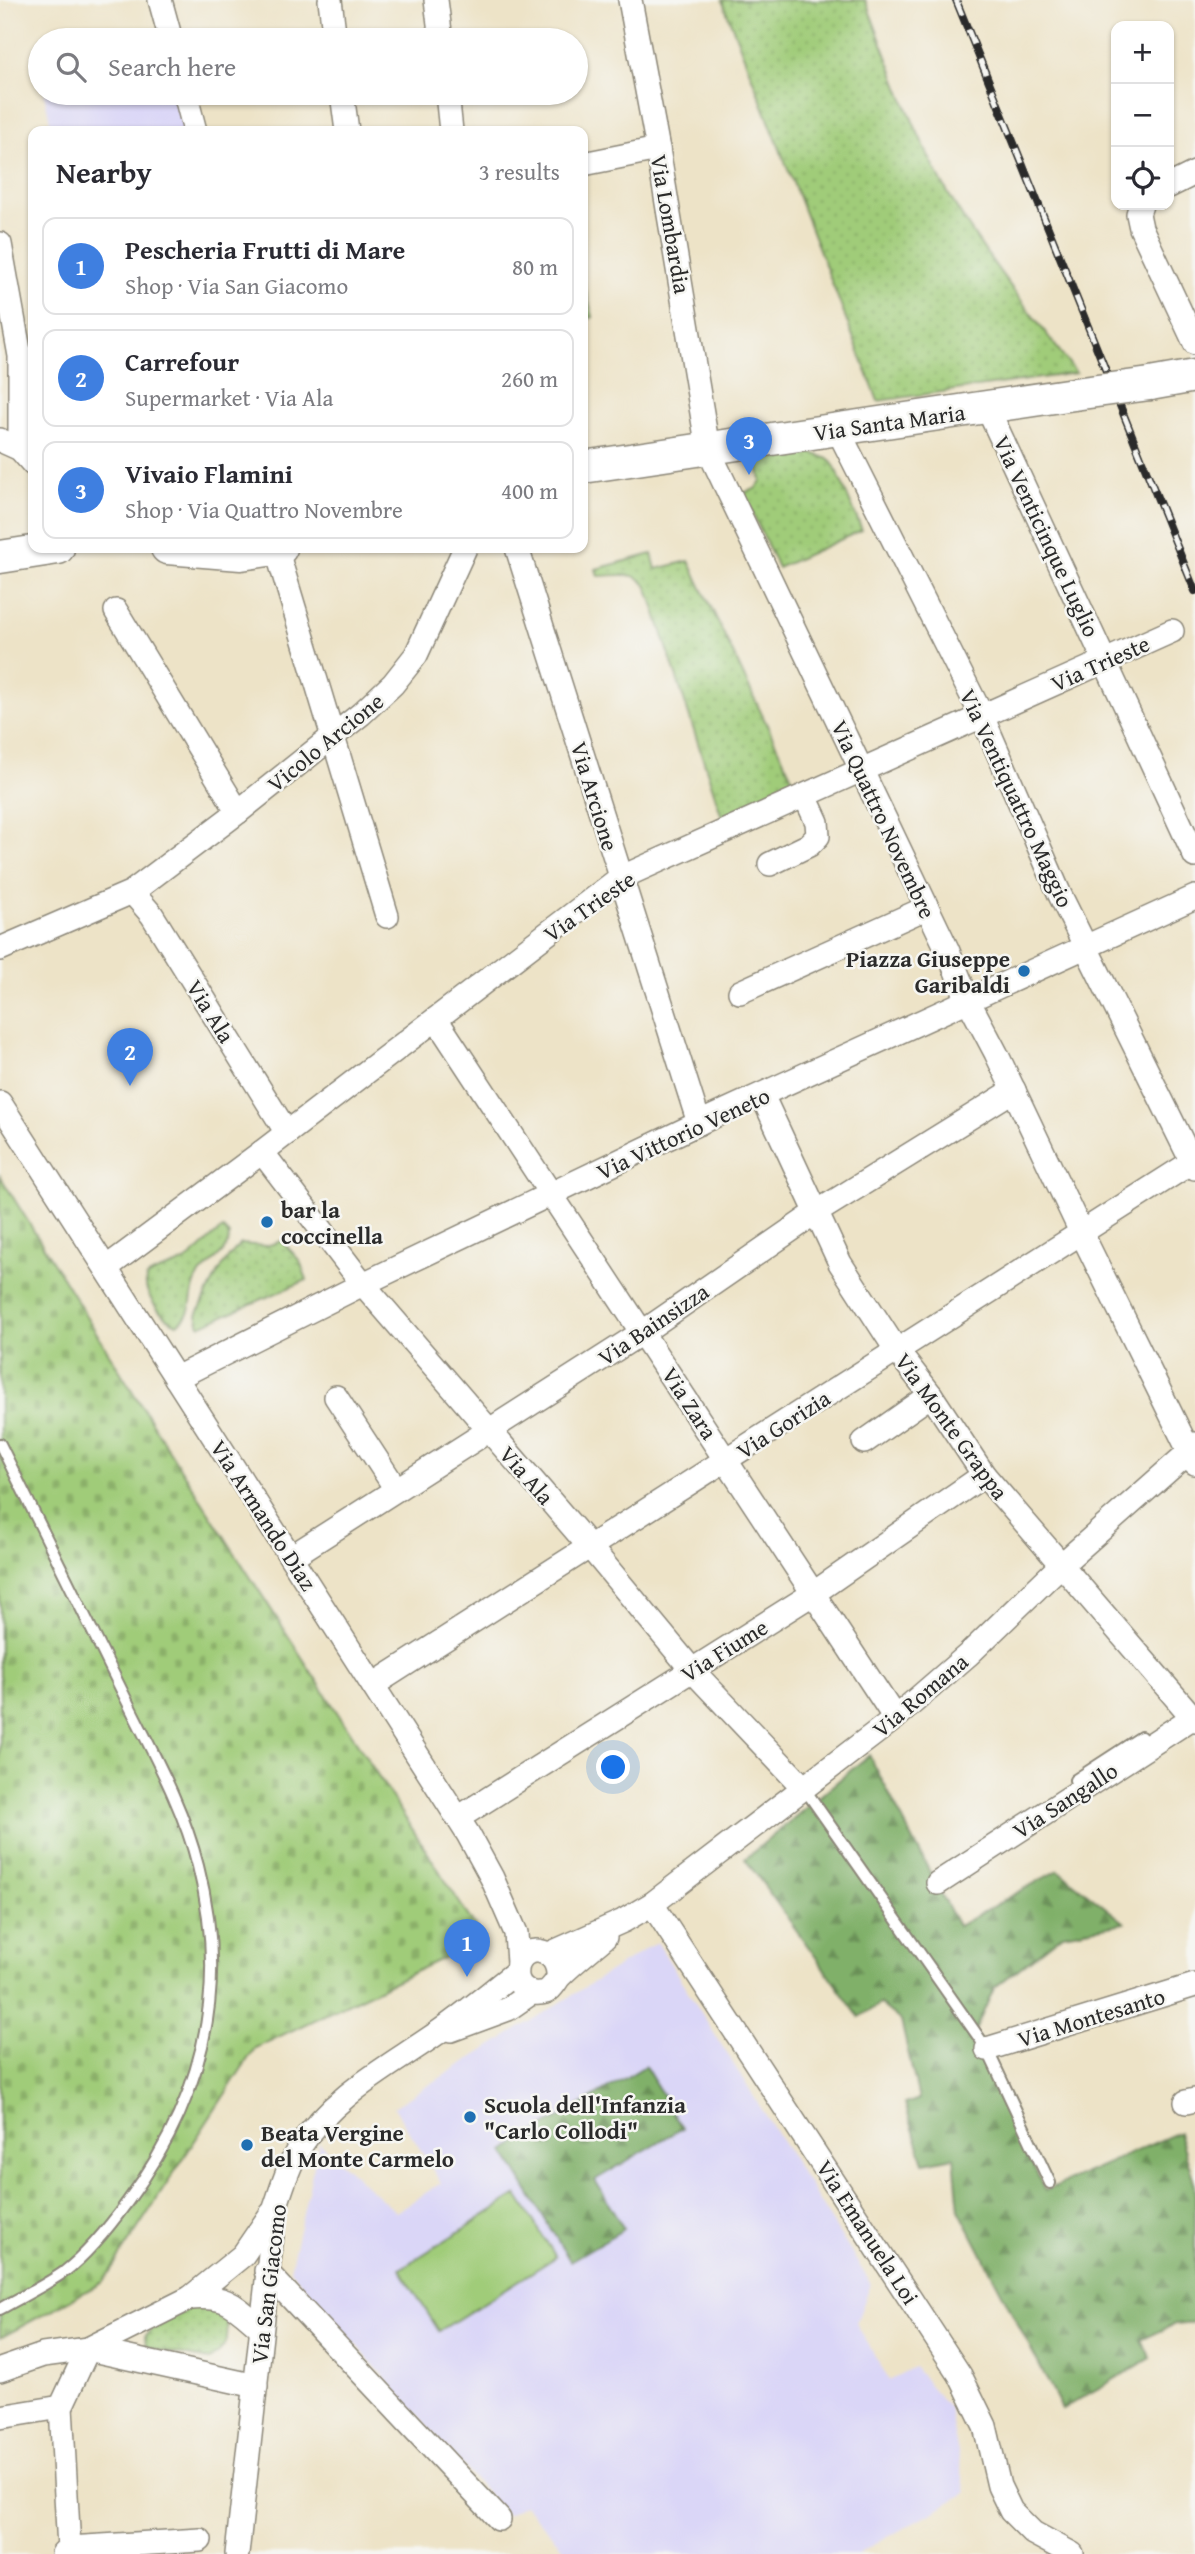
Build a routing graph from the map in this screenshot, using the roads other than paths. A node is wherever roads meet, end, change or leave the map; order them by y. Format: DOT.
graph roads {
  1 [pos="160,0"];
  2 [pos="330,0"];
  3 [pos="436,0"];
  4 [pos="630,0"];
  5 [pos="168,28"];
  6 [pos="334,28"];
  7 [pos="440,28"];
  8 [pos="188,105"];
  9 [pos="344,105"];
  10 [pos="448,105"];
  11 [pos="194,126"];
  12 [pos="346,126"];
  13 [pos="450,126"];
  14 [pos="658,149"];
  15 [pos="588,163"];
  16 [pos="1195,173"];
  17 [pos="1174,184"];
  18 [pos="1139,210"];
  19 [pos="0,244"];
  20 [pos="1195,343"];
  21 [pos="1195,376"];
  22 [pos="987,408"];
  23 [pos="837,428"];
  24 [pos="708,449"];
  25 [pos="18,451"];
  26 [pos="588,466"];
  27 [pos="28,553"];
  28 [pos="229,553"];
  29 [pos="247,553"];
  30 [pos="279,553"];
  31 [pos="463,553"];
  32 [pos="519,553"];
  33 [pos="0,557"];
  34 [pos="116,611"];
  35 [pos="1172,631"];
  36 [pos="1104,660"];
  37 [pos="982,716"];
  38 [pos="334,736"];
  39 [pos="862,772"];
  40 [pos="804,796"];
  41 [pos="238,812"];
  42 [pos="1195,856"];
  43 [pos="770,864"];
  44 [pos="620,878"];
  45 [pos="131,892"];
  46 [pos="1195,897"];
  47 [pos="926,908"];
  48 [pos="387,916"];
  49 [pos="1087,946"];
  50 [pos="0,949"];
  51 [pos="740,992"];
  52 [pos="968,1000"];
  53 [pos="436,1019"];
  54 [pos="1014,1090"];
  55 [pos="762,1096"];
  56 [pos="0,1103"];
  57 [pos="699,1123"];
  58 [pos="287,1133"];
  59 [pos="262,1152"];
  60 [pos="1194,1165"];
  61 [pos="552,1196"];
  62 [pos="817,1212"];
  63 [pos="1082,1234"];
  64 [pos="106,1268"];
  65 [pos="363,1284"];
  66 [pos="643,1332"];
  67 [pos="897,1351"];
  68 [pos="176,1378"];
  69 [pos="931,1395"];
  70 [pos="336,1397"];
  71 [pos="489,1432"];
  72 [pos="864,1442"];
  73 [pos="0,1444"];
  74 [pos="1193,1453"];
  75 [pos="728,1460"];
  76 [pos="984,1475"];
  77 [pos="396,1489"];
  78 [pos="590,1547"];
  79 [pos="290,1557"];
  80 [pos="1060,1566"];
  81 [pos="814,1593"];
  82 [pos="692,1670"];
  83 [pos="373,1685"];
  84 [pos="1192,1713"];
  85 [pos="895,1718"];
  86 [pos="1075,1780"];
  87 [pos="804,1788"];
  88 [pos="458,1818"];
  89 [pos="938,1883"];
  90 [pos="652,1904"];
  91 [pos="623,1921"];
  92 [pos="516,1933"];
  93 [pos="545,1953"];
  94 [pos="517,1968"];
  95 [pos="558,1978"];
  96 [pos="1195,1985"];
  97 [pos="531,1993"];
  98 [pos="431,2037"];
  99 [pos="987,2049"];
  100 [pos="1050,2183"];
  101 [pos="275,2208"];
  102 [pos="266,2271"];
  103 [pos="190,2298"];
  104 [pos="0,2309"];
  105 [pos="261,2329"];
  106 [pos="88,2349"];
  107 [pos="0,2370"];
  108 [pos="256,2386"];
  109 [pos="61,2407"];
  110 [pos="0,2417"];
  111 [pos="499,2519"];
  112 [pos="200,2540"];
  113 [pos="66,2551"];
  114 [pos="237,2554"];
  115 [pos="1072,2554"];
  1 -- 5 [label="street"];
  2 -- 6 [label="street"];
  3 -- 7 [label="street"];
  4 -- 14 [label="street, Via Lombardia"];
  8 -- 11 [label="street"];
  9 -- 12 [label="street"];
  10 -- 13 [label="street"];
  14 -- 15 [label="street"];
  14 -- 24 [label="street, Via Lombardia"];
  16 -- 17 [label="street"];
  18 -- 20 [label="street"];
  19 -- 25 [label="street"];
  21 -- 22 [label="main road, Via Santa Maria, bridge"];
  22 -- 23 [label="main road, Via Santa Maria"];
  22 -- 36 [label="street, Via Venticinque Luglio"];
  23 -- 24 [label="main road, Via Santa Maria"];
  23 -- 37 [label="street, Via Ventiquattro Maggio"];
  24 -- 26 [label="main road, Via Santa Maria"];
  24 -- 39 [label="street, Via Quattro Novembre"];
  27 -- 33 [label="main road"];
  28 -- 29 [label="main road"];
  30 -- 38 [label="street"];
  31 -- 38 [label="street, Vicolo Arcione"];
  32 -- 44 [label="street, Via Arcione"];
  34 -- 41 [label="street"];
  35 -- 36 [label="street, Via Trieste"];
  36 -- 37 [label="street, Via Trieste"];
  36 -- 42 [label="street, Via Venticinque Luglio"];
  37 -- 39 [label="street, Via Trieste"];
  37 -- 49 [label="street, Via Ventiquattro Maggio"];
  38 -- 41 [label="street, Vicolo Arcione"];
  38 -- 48 [label="street"];
  39 -- 40 [label="street, Via Trieste"];
  39 -- 47 [label="street, Via Quattro Novembre"];
  40 -- 43 [label="street"];
  40 -- 44 [label="street, Via Trieste"];
  41 -- 45 [label="street, Vicolo Arcione"];
  44 -- 53 [label="street, Via Trieste"];
  44 -- 57 [label="street, Via Arcione"];
  45 -- 50 [label="street, Vicolo Arcione"];
  45 -- 58 [label="street, Via Ala"];
  46 -- 49 [label="street, Via Vittorio Veneto"];
  47 -- 51 [label="street"];
  47 -- 52 [label="street, Via Quattro Novembre"];
  49 -- 52 [label="street, Via Vittorio Veneto"];
  49 -- 60 [label="street, Via Ventiquattro Maggio"];
  52 -- 54 [label="street, Via Quattro Novembre"];
  52 -- 55 [label="street, Via Vittorio Veneto"];
  53 -- 58 [label="street, Via Trieste"];
  53 -- 61 [label="street, Via Zara"];
  54 -- 62 [label="street, Via Bainsizza"];
  54 -- 63 [label="street, Via Quattro Novembre"];
  55 -- 57 [label="street, Via Vittorio Veneto"];
  55 -- 62 [label="street, Via Monte Grappa"];
  56 -- 64 [label="street, Via Armando Diaz"];
  57 -- 61 [label="street, Via Vittorio Veneto"];
  58 -- 59 [label="street, Via Trieste"];
  59 -- 64 [label="street, Via Trieste"];
  59 -- 65 [label="street, Via Ala"];
  60 -- 63 [label="street, Via Gorizia"];
  61 -- 65 [label="street, Via Vittorio Veneto"];
  61 -- 66 [label="street, Via Zara"];
  62 -- 66 [label="street, Via Bainsizza"];
  62 -- 67 [label="street, Via Monte Grappa"];
  63 -- 67 [label="street, Via Gorizia"];
  63 -- 74 [label="street, Via Quattro Novembre"];
  64 -- 68 [label="street, Via Armando Diaz"];
  65 -- 68 [label="street, Via Vittorio Veneto"];
  65 -- 71 [label="street, Via Ala"];
  66 -- 71 [label="street, Via Bainsizza"];
  66 -- 75 [label="street, Via Zara"];
  67 -- 69 [label="street, Via Monte Grappa"];
  67 -- 75 [label="street, Via Gorizia"];
  68 -- 79 [label="street, Via Armando Diaz"];
  69 -- 72 [label="street, Via Monte Grappa"];
  69 -- 76 [label="street, Via Monte Grappa"];
  70 -- 77 [label="street"];
  71 -- 77 [label="street, Via Bainsizza"];
  71 -- 78 [label="street, Via Ala"];
  73 -- 104 [label="lane"];
  74 -- 80 [label="street, Via Romana"];
  75 -- 78 [label="street, Via Gorizia"];
  75 -- 81 [label="street, Via Zara"];
  76 -- 80 [label="street, Via Monte Grappa"];
  76 -- 81 [label="street, Via Fiume"];
  77 -- 79 [label="street, Via Bainsizza"];
  78 -- 82 [label="street, Via Ala"];
  78 -- 83 [label="street, Via Gorizia"];
  79 -- 83 [label="street, Via Armando Diaz"];
  80 -- 84 [label="street, Via Monte Grappa"];
  80 -- 85 [label="street, Via Romana"];
  81 -- 82 [label="street, Via Fiume"];
  81 -- 85 [label="street, Via Zara"];
  82 -- 87 [label="street, Via Ala"];
  82 -- 88 [label="street, Via Fiume"];
  83 -- 88 [label="street, Via Armando Diaz"];
  84 -- 86 [label="lane, Via Sangallo"];
  84 -- 89 [label="street, Via Sangallo"];
  85 -- 87 [label="street, Via Romana"];
  87 -- 90 [label="street, Via Romana"];
  87 -- 99 [label="lane"];
  88 -- 92 [label="street, Via Armando Diaz"];
  90 -- 91 [label="street, Via Romana"];
  90 -- 115 [label="street, Via Emanuela Loi"];
  91 -- 93 [label="street, Via Romana"];
  91 -- 95 [label="street, Via Romana"];
  92 -- 93 [label="street"];
  92 -- 94 [label="street, Via Armando Diaz"];
  93 -- 94 [label="street"];
  93 -- 95 [label="street"];
  94 -- 97 [label="street"];
  94 -- 98 [label="street, Via San Giacomo"];
  95 -- 97 [label="street"];
  96 -- 99 [label="street, Via Montesanto"];
  97 -- 98 [label="street, Via San Giacomo"];
  98 -- 101 [label="street, Via San Giacomo"];
  99 -- 100 [label="lane"];
  101 -- 102 [label="street, Via San Giacomo"];
  101 -- 103 [label="street"];
  102 -- 105 [label="street, Via San Giacomo"];
  102 -- 111 [label="street"];
  103 -- 105 [label="street"];
  103 -- 106 [label="street"];
  105 -- 108 [label="street, Via San Giacomo"];
  106 -- 107 [label="street"];
  106 -- 108 [label="street"];
  106 -- 109 [label="street"];
  108 -- 114 [label="street, Via San Giacomo"];
  109 -- 110 [label="street"];
  109 -- 113 [label="street"];
  112 -- 113 [label="street"];
}
